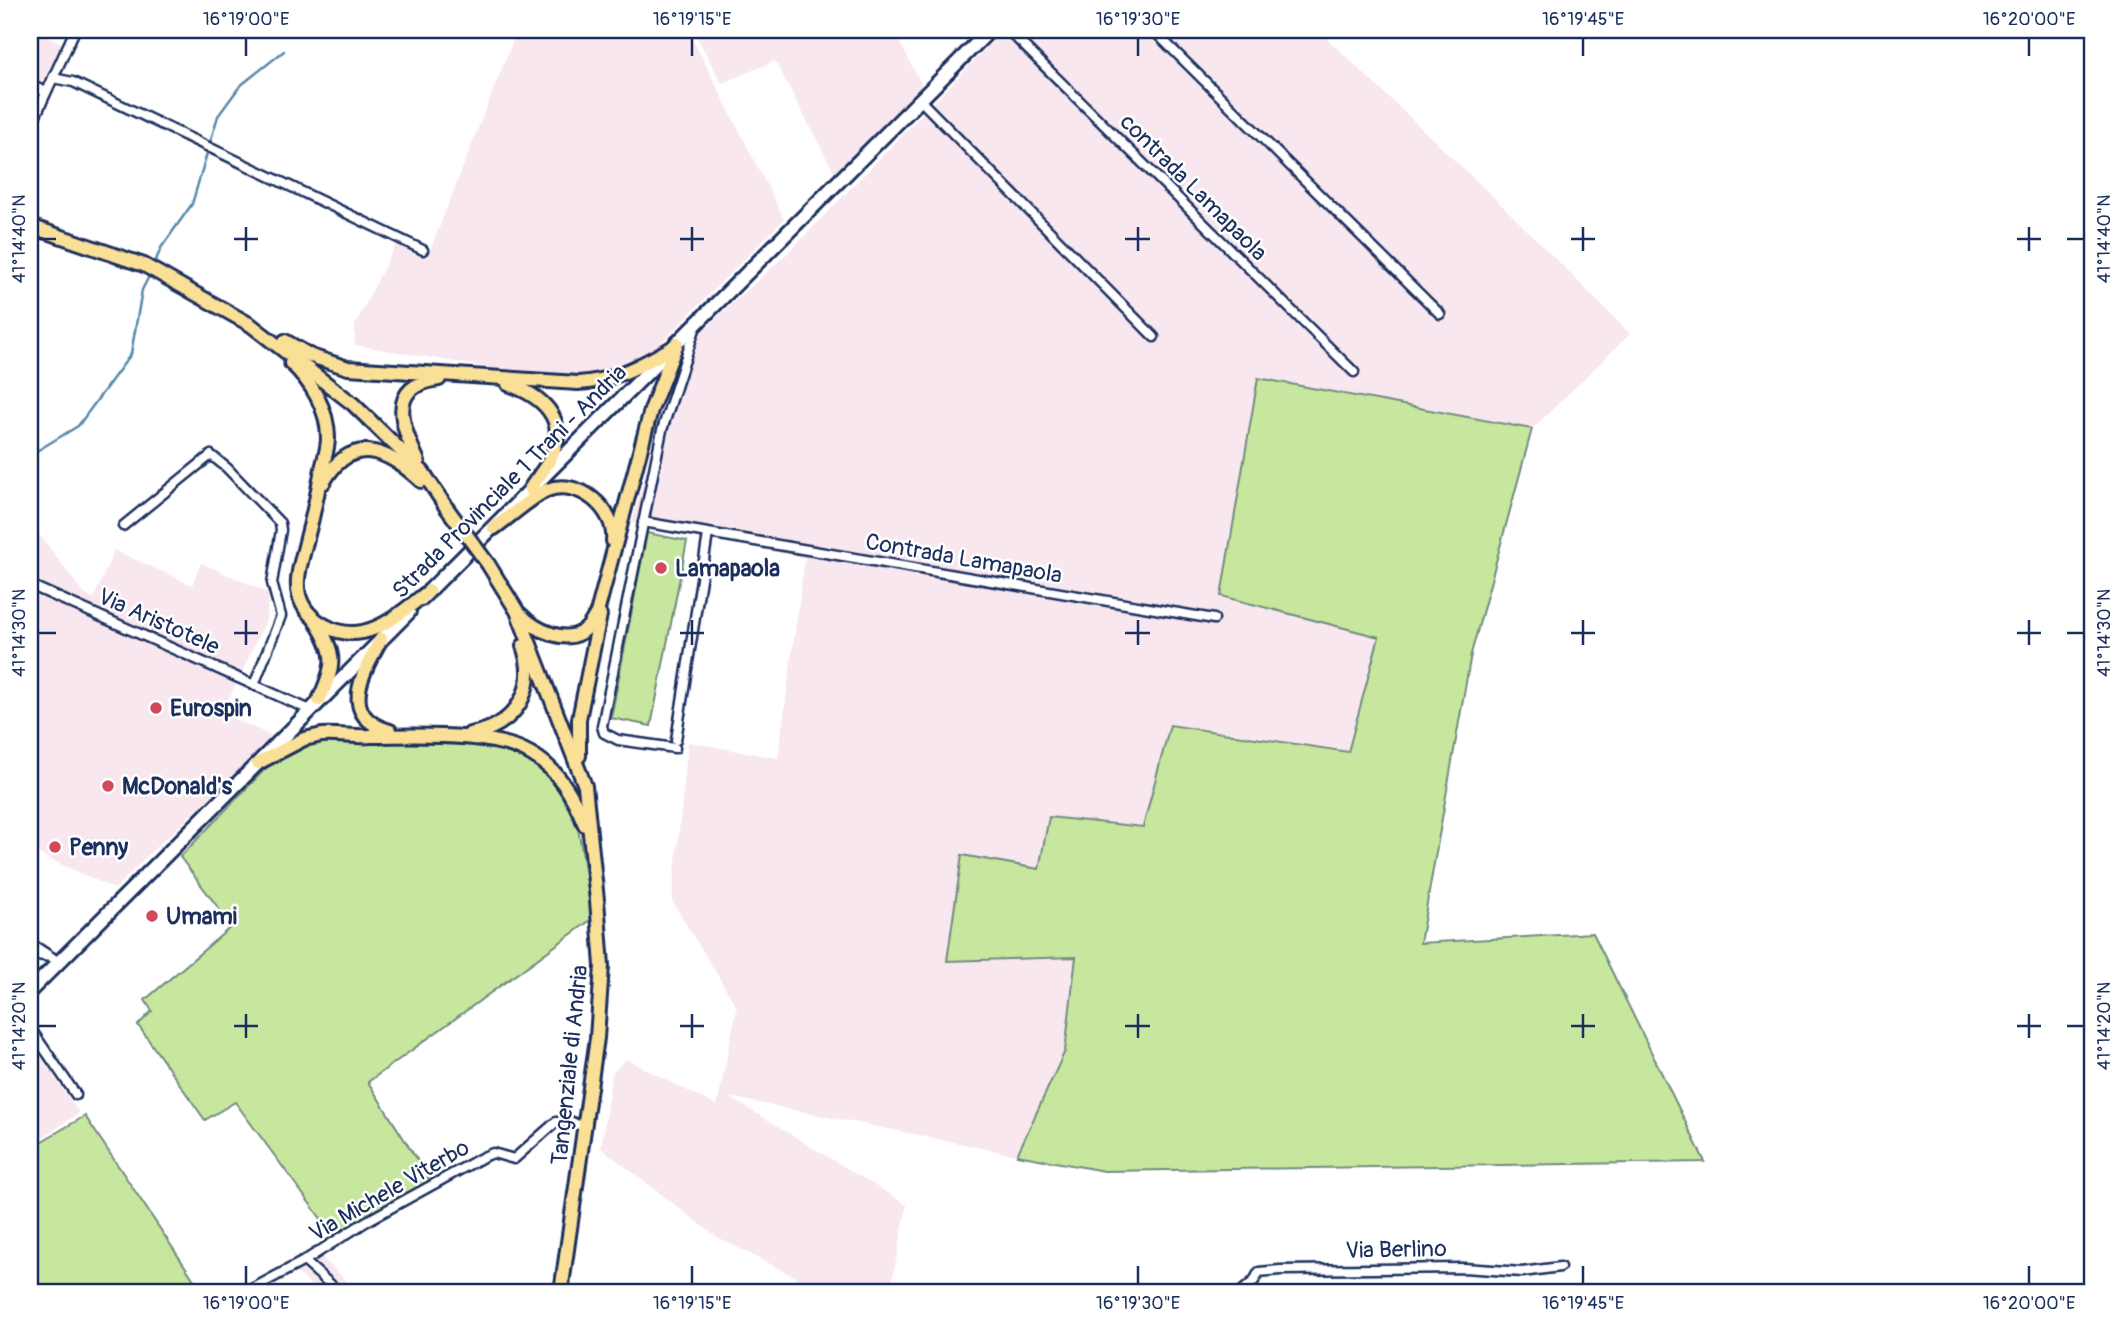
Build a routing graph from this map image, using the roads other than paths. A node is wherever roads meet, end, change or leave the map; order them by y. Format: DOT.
graph roads {
  1 [pos="75,30"];
  2 [pos="990,30"];
  3 [pos="1008,30"];
  4 [pos="1153,30"];
  5 [pos="53,78"];
  6 [pos="30,85"];
  7 [pos="46,92"];
  8 [pos="920,100"];
  9 [pos="30,128"];
  10 [pos="30,226"];
  11 [pos="423,250"];
  12 [pos="1440,314"];
  13 [pos="698,320"];
  14 [pos="251,326"];
  15 [pos="266,337"];
  16 [pos="1154,337"];
  17 [pos="673,346"];
  18 [pos="1353,372"];
  19 [pos="460,377"];
  20 [pos="495,379"];
  21 [pos="423,472"];
  22 [pos="319,489"];
  23 [pos="530,489"];
  24 [pos="438,495"];
  25 [pos="643,522"];
  26 [pos="123,526"];
  27 [pos="494,528"];
  28 [pos="708,534"];
  29 [pos="611,562"];
  30 [pos="606,582"];
  31 [pos="30,585"];
  32 [pos="503,586"];
  33 [pos="429,591"];
  34 [pos="517,611"];
  35 [pos="1214,620"];
  36 [pos="316,621"];
  37 [pos="381,639"];
  38 [pos="254,685"];
  39 [pos="315,705"];
  40 [pos="404,735"];
  41 [pos="455,737"];
  42 [pos="258,763"];
  43 [pos="581,777"];
  44 [pos="593,859"];
  45 [pos="30,943"];
  46 [pos="30,954"];
  47 [pos="55,960"];
  48 [pos="30,991"];
  49 [pos="30,1028"];
  50 [pos="76,1095"];
  51 [pos="585,1128"];
  52 [pos="304,1261"];
  53 [pos="1560,1266"];
  54 [pos="246,1292"];
  55 [pos="339,1292"];
  56 [pos="561,1292"];
  57 [pos="1241,1292"];
  1 -- 5 [label="street"];
  2 -- 8 [label="main road, Strada Provinciale 1 Trani - Andria"];
  3 -- 18 [label="street, contrada Lamapaola"];
  4 -- 12 [label="street"];
  5 -- 7 [label="street"];
  5 -- 11 [label="street"];
  6 -- 7 [label="street"];
  7 -- 9 [label="street"];
  8 -- 13 [label="main road, Strada Provinciale 1 Trani - Andria"];
  8 -- 16 [label="street"];
  10 -- 14 [label="main road, Tangenziale di Andria"];
  13 -- 17 [label="main road, Strada Provinciale 1 Trani - Andria"];
  13 -- 25 [label="street"];
  14 -- 15 [label="main road, Tangenziale di Andria"];
  14 -- 19 [label="main road"];
  15 -- 21 [label="main road, Tangenziale di Andria"];
  15 -- 22 [label="main road"];
  17 -- 20 [label="main road"];
  17 -- 23 [label="main road, Strada Provinciale 1 Trani - Andria"];
  17 -- 29 [label="main road"];
  19 -- 20 [label="main road"];
  19 -- 21 [label="main road"];
  20 -- 23 [label="main road"];
  21 -- 24 [label="main road, Tangenziale di Andria"];
  22 -- 24 [label="main road"];
  22 -- 36 [label="main road"];
  23 -- 27 [label="main road, Strada Provinciale 1 Trani - Andria"];
  24 -- 32 [label="main road, Tangenziale di Andria, bridge"];
  25 -- 28 [label="street, Contrada Lamapaola"];
  25 -- 28 [label="street"];
  26 -- 38 [label="street"];
  27 -- 29 [label="main road"];
  27 -- 33 [label="main road, Strada Provinciale 1 Trani - Andria"];
  28 -- 35 [label="street, Contrada Lamapaola"];
  29 -- 30 [label="main road"];
  30 -- 34 [label="main road"];
  30 -- 43 [label="main road"];
  31 -- 38 [label="street, Via Aristotele"];
  32 -- 34 [label="main road, Tangenziale di Andria"];
  32 -- 41 [label="main road"];
  33 -- 36 [label="main road"];
  33 -- 37 [label="main road, Strada Provinciale 1 Trani - Andria"];
  34 -- 43 [label="main road, Tangenziale di Andria"];
  36 -- 39 [label="main road"];
  37 -- 39 [label="main road, Strada Provinciale 1 Trani - Andria"];
  37 -- 40 [label="main road"];
  38 -- 39 [label="street, Via Aristotele"];
  39 -- 42 [label="main road, Strada Provinciale 1 Trani - Andria"];
  40 -- 41 [label="main road"];
  40 -- 42 [label="main road"];
  41 -- 44 [label="main road"];
  42 -- 47 [label="main road, Strada Provinciale 1 Trani - Andria"];
  43 -- 44 [label="main road, Tangenziale di Andria"];
  44 -- 51 [label="main road, Tangenziale di Andria"];
  45 -- 47 [label="street"];
  46 -- 47 [label="street"];
  47 -- 48 [label="main road, Strada Provinciale 1 Trani - Andria"];
  49 -- 50 [label="street"];
  51 -- 52 [label="street, Via Michele Viterbo"];
  51 -- 56 [label="main road, Tangenziale di Andria"];
  52 -- 54 [label="street, Via Michele Viterbo"];
  52 -- 55 [label="street"];
  53 -- 57 [label="street, Via Berlino"];
}
